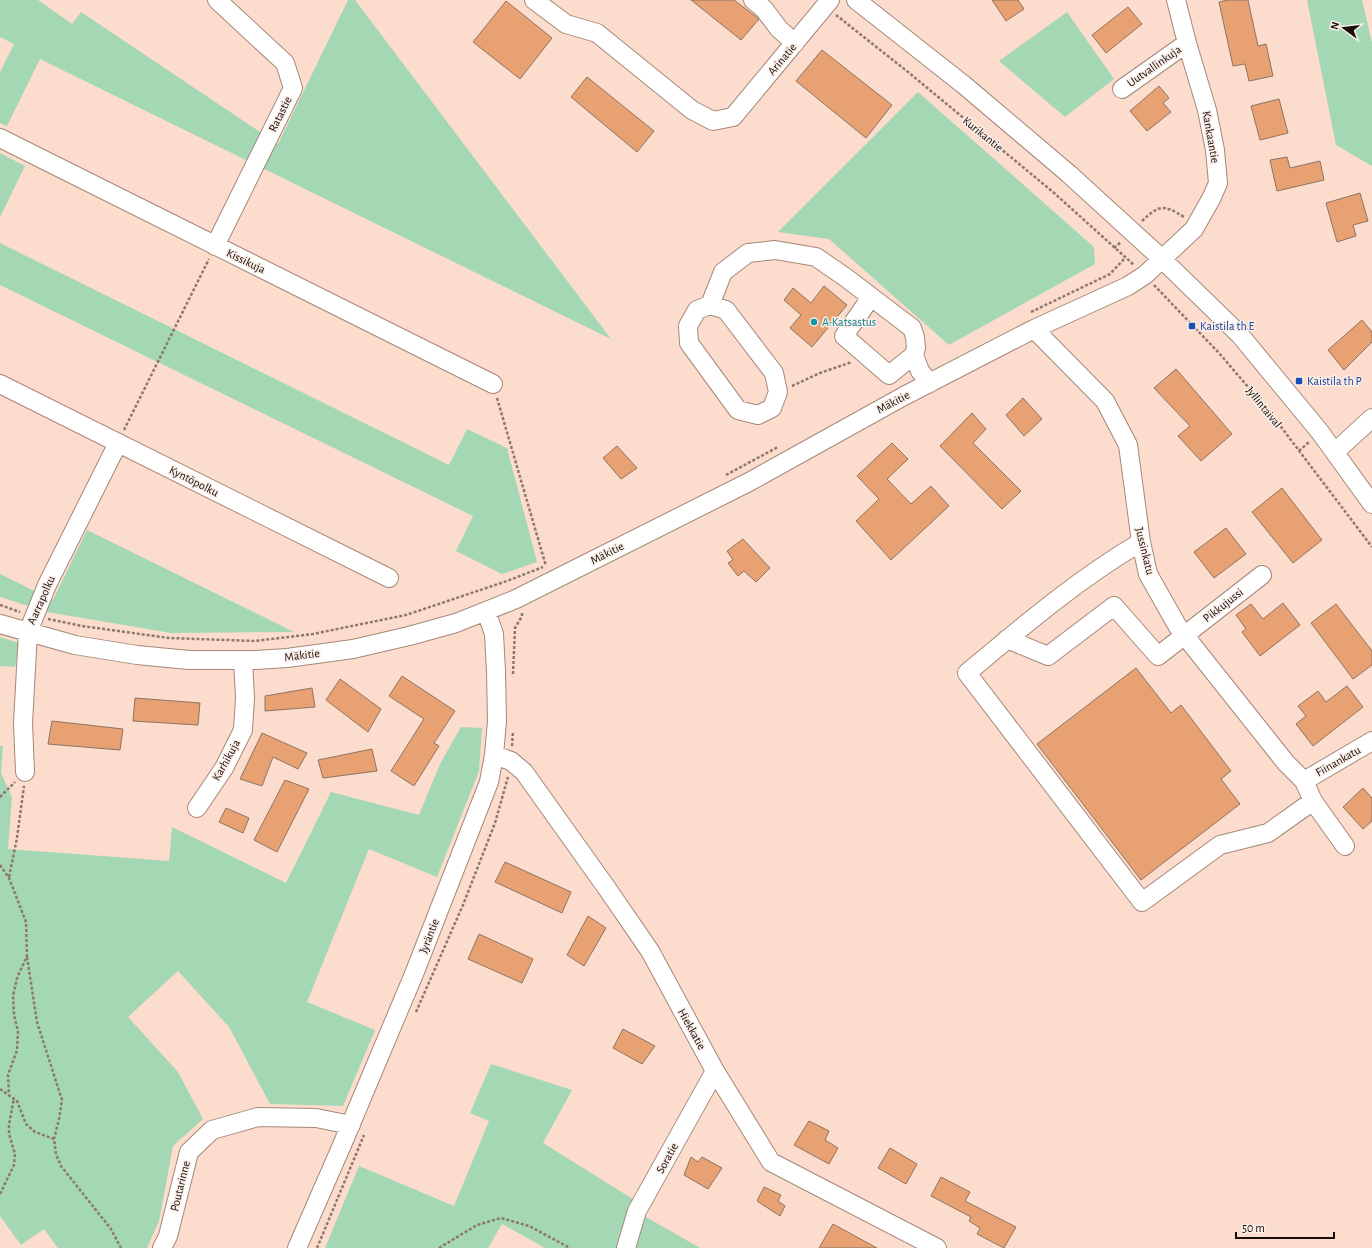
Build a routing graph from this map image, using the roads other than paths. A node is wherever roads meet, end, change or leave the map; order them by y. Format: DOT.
graph roads {
  1 [pos="217,0"];
  2 [pos="534,0"];
  3 [pos="752,0"];
  4 [pos="856,0"];
  5 [pos="1176,0"];
  6 [pos="827,3"];
  7 [pos="795,43"];
  8 [pos="1187,43"];
  9 [pos="1122,89"];
  10 [pos="0,138"];
  11 [pos="215,246"];
  12 [pos="1162,259"];
  13 [pos="871,297"];
  14 [pos="710,305"];
  15 [pos="1034,329"];
  16 [pos="914,355"];
  17 [pos="889,375"];
  18 [pos="930,383"];
  19 [pos="0,384"];
  20 [pos="493,384"];
  21 [pos="904,396"];
  22 [pos="1372,418"];
  23 [pos="118,443"];
  24 [pos="1335,452"];
  25 [pos="1372,504"];
  26 [pos="1140,542"];
  27 [pos="1262,575"];
  28 [pos="389,578"];
  29 [pos="486,611"];
  30 [pos="0,624"];
  31 [pos="30,624"];
  32 [pos="1185,635"];
  33 [pos="1007,640"];
  34 [pos="243,660"];
  35 [pos="1372,741"];
  36 [pos="494,755"];
  37 [pos="25,772"];
  38 [pos="1304,781"];
  39 [pos="1313,801"];
  40 [pos="197,808"];
  41 [pos="1345,846"];
  42 [pos="715,1071"];
  43 [pos="351,1125"];
  44 [pos="162,1248"];
  45 [pos="298,1248"];
  46 [pos="626,1248"];
  47 [pos="938,1248"];
  1 -- 11 [label="street, Ratastie"];
  2 -- 7 [label="street, Arinatie"];
  3 -- 7 [label="street"];
  4 -- 12 [label="street, Kurikantie"];
  5 -- 8 [label="street, Kankaantie"];
  6 -- 7 [label="street, Arinatie"];
  8 -- 9 [label="street, Uutvallinkuja"];
  8 -- 12 [label="street, Kankaantie"];
  10 -- 11 [label="street, Kissikuja"];
  11 -- 20 [label="street, Kissikuja"];
  12 -- 15 [label="street, Mäkitie"];
  12 -- 24 [label="street"];
  13 -- 14 [label="street"];
  13 -- 16 [label="street"];
  13 -- 17 [label="street"];
  14 -- 14 [label="street"];
  15 -- 18 [label="street, Mäkitie"];
  15 -- 26 [label="street, Jussinkatu"];
  16 -- 17 [label="street"];
  16 -- 18 [label="street"];
  17 -- 21 [label="street"];
  18 -- 21 [label="street, Mäkitie"];
  19 -- 23 [label="street, Kyntöpolku"];
  21 -- 29 [label="street, Mäkitie"];
  22 -- 24 [label="street"];
  23 -- 28 [label="street, Kyntöpolku"];
  23 -- 31 [label="street, Aarrapolku"];
  24 -- 25 [label="street"];
  26 -- 32 [label="street, Jussinkatu"];
  26 -- 33 [label="street"];
  27 -- 32 [label="street, Pikkujussi"];
  29 -- 34 [label="street, Mäkitie"];
  29 -- 36 [label="street, Jyräntie"];
  30 -- 31 [label="street, Mäkitie"];
  31 -- 34 [label="street, Mäkitie"];
  31 -- 37 [label="street, Aarrapolku"];
  32 -- 33 [label="street, Pikkujussi"];
  32 -- 38 [label="street, Jussinkatu"];
  33 -- 39 [label="street"];
  34 -- 40 [label="street, Karhikuja"];
  35 -- 38 [label="street, Fiinankatu"];
  36 -- 42 [label="street, Hiekkatie"];
  36 -- 43 [label="street, Jyräntie"];
  38 -- 39 [label="street"];
  39 -- 41 [label="street"];
  42 -- 46 [label="street, Soratie"];
  42 -- 47 [label="street, Hiekkatie"];
  43 -- 44 [label="street, Poutarinne"];
  43 -- 45 [label="street, Jyräntie"];
}
